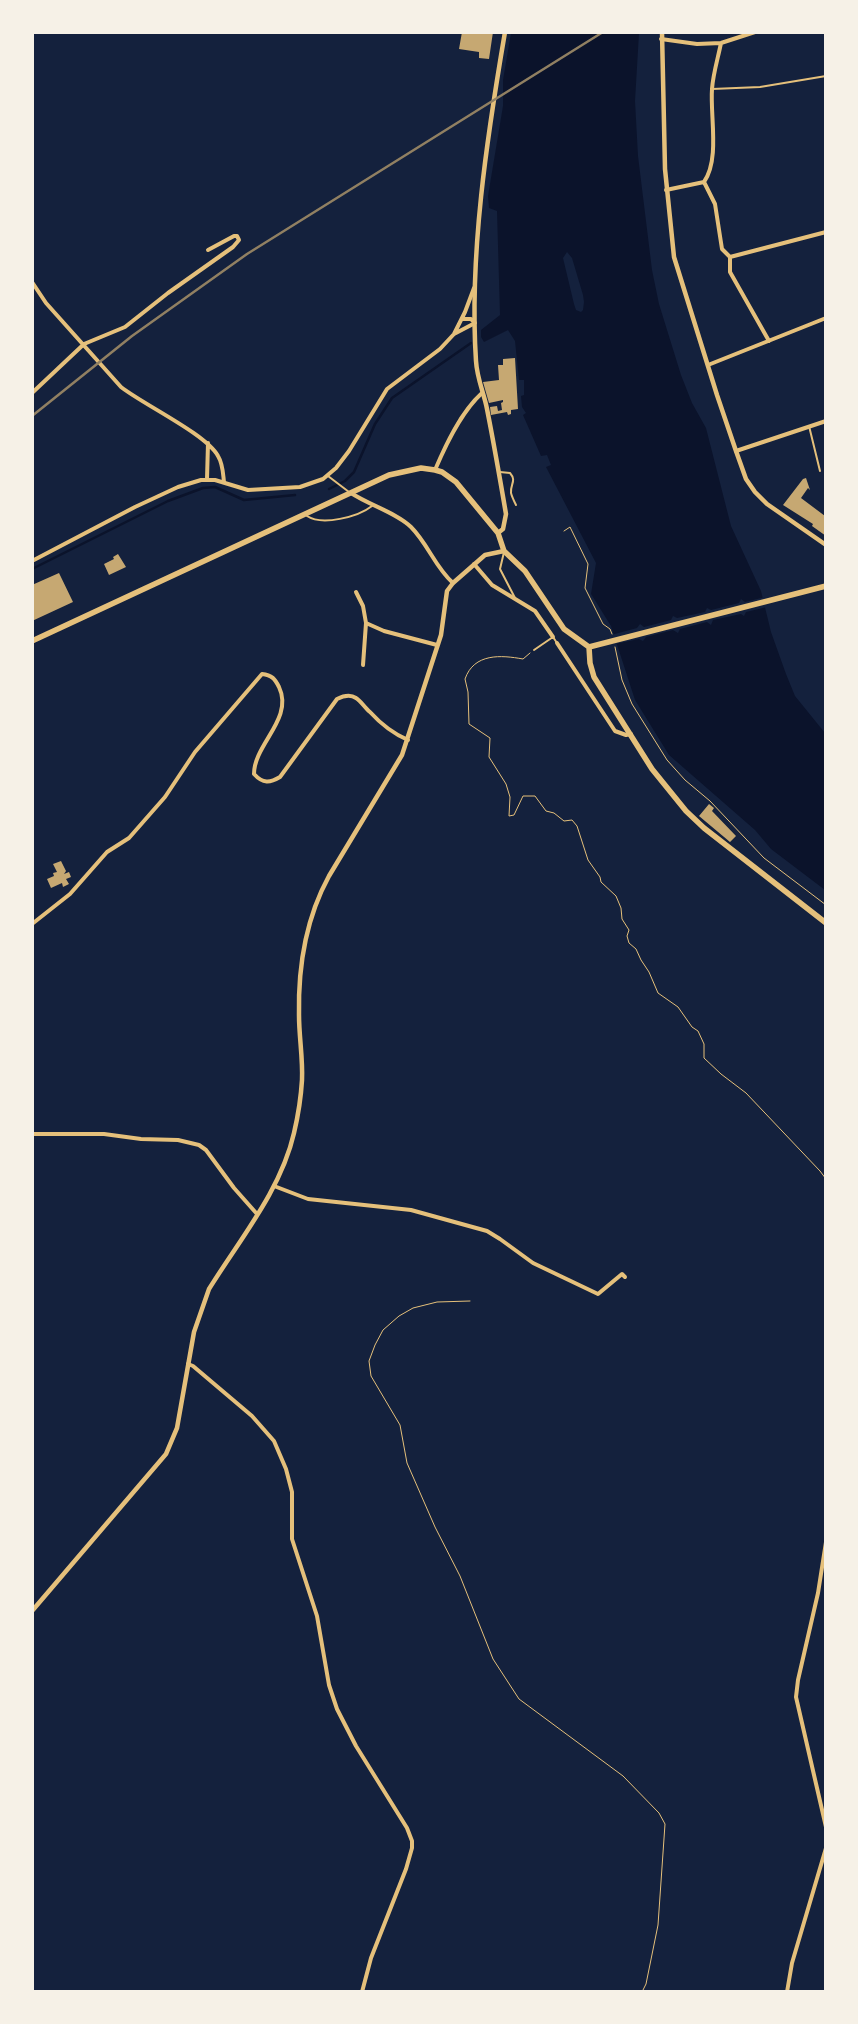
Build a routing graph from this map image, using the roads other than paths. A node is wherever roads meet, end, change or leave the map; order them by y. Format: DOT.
graph roads {
  1 [pos="504,32"];
  2 [pos="662,32"];
  3 [pos="755,32"];
  4 [pos="661,38"];
  5 [pos="721,43"];
  6 [pos="826,76"];
  7 [pos="712,89"];
  8 [pos="704,182"];
  9 [pos="666,190"];
  10 [pos="826,232"];
  11 [pos="208,250"];
  12 [pos="730,257"];
  13 [pos="32,282"];
  14 [pos="476,282"];
  15 [pos="826,318"];
  16 [pos="462,319"];
  17 [pos="475,323"];
  18 [pos="454,334"];
  19 [pos="769,341"];
  20 [pos="84,344"];
  21 [pos="708,365"];
  22 [pos="33,391"];
  23 [pos="482,394"];
  24 [pos="826,421"];
  25 [pos="809,426"];
  26 [pos="208,443"];
  27 [pos="736,451"];
  28 [pos="435,470"];
  29 [pos="820,471"];
  30 [pos="498,472"];
  31 [pos="328,476"];
  32 [pos="207,479"];
  33 [pos="224,482"];
  34 [pos="351,494"];
  35 [pos="516,505"];
  36 [pos="372,506"];
  37 [pos="305,514"];
  38 [pos="498,533"];
  39 [pos="826,545"];
  40 [pos="504,551"];
  41 [pos="32,561"];
  42 [pos="474,564"];
  43 [pos="452,583"];
  44 [pos="826,586"];
  45 [pos="356,592"];
  46 [pos="516,600"];
  47 [pos="366,623"];
  48 [pos="553,637"];
  49 [pos="32,641"];
  50 [pos="557,643"];
  51 [pos="437,645"];
  52 [pos="589,647"];
  53 [pos="534,650"];
  54 [pos="363,665"];
  55 [pos="631,734"];
  56 [pos="408,740"];
  57 [pos="826,923"];
  58 [pos="32,924"];
  59 [pos="32,1134"];
  60 [pos="274,1186"];
  61 [pos="257,1214"];
  62 [pos="625,1277"];
  63 [pos="188,1364"];
  64 [pos="826,1542"];
  65 [pos="32,1611"];
  66 [pos="826,1828"];
  67 [pos="826,1848"];
  68 [pos="362,1992"];
  69 [pos="787,1992"];
  1 -- 14 [label="street"];
  2 -- 4 [label="street"];
  3 -- 5 [label="street"];
  4 -- 5 [label="street"];
  4 -- 9 [label="street"];
  5 -- 7 [label="street"];
  6 -- 7 [label="lane"];
  7 -- 8 [label="street"];
  8 -- 9 [label="street"];
  8 -- 12 [label="street"];
  9 -- 21 [label="street"];
  10 -- 12 [label="street"];
  11 -- 20 [label="street"];
  12 -- 19 [label="street"];
  13 -- 20 [label="street"];
  14 -- 16 [label="street"];
  14 -- 17 [label="street"];
  15 -- 19 [label="street"];
  16 -- 17 [label="street"];
  16 -- 18 [label="street"];
  17 -- 18 [label="street"];
  17 -- 23 [label="street"];
  18 -- 31 [label="street"];
  19 -- 21 [label="street"];
  20 -- 22 [label="street"];
  20 -- 26 [label="street"];
  21 -- 27 [label="street"];
  23 -- 28 [label="street"];
  23 -- 30 [label="street"];
  24 -- 25 [label="street"];
  25 -- 27 [label="street"];
  25 -- 29 [label="lane"];
  26 -- 32 [label="street"];
  26 -- 33 [label="street"];
  27 -- 39 [label="street"];
  28 -- 34 [label="main road"];
  28 -- 38 [label="main road"];
  30 -- 35 [label="lane"];
  30 -- 38 [label="street"];
  31 -- 33 [label="street"];
  31 -- 34 [label="lane"];
  32 -- 33 [label="street"];
  32 -- 41 [label="street"];
  34 -- 36 [label="street"];
  34 -- 37 [label="main road"];
  36 -- 37 [label="lane"];
  36 -- 43 [label="street"];
  37 -- 49 [label="main road"];
  38 -- 40 [label="main road"];
  40 -- 42 [label="street"];
  40 -- 46 [label="lane"];
  40 -- 52 [label="main road"];
  42 -- 43 [label="street"];
  42 -- 46 [label="street"];
  43 -- 51 [label="street"];
  44 -- 52 [label="main road"];
  45 -- 47 [label="street"];
  46 -- 48 [label="street"];
  47 -- 51 [label="street"];
  47 -- 54 [label="street"];
  48 -- 50 [label="lane"];
  48 -- 53 [label="lane"];
  50 -- 55 [label="street"];
  51 -- 56 [label="street"];
  52 -- 55 [label="main road"];
  55 -- 57 [label="main road"];
  56 -- 58 [label="street"];
  56 -- 60 [label="street"];
  59 -- 61 [label="street"];
  60 -- 61 [label="street"];
  60 -- 62 [label="street"];
  61 -- 63 [label="street"];
  63 -- 65 [label="street"];
  63 -- 68 [label="street"];
  64 -- 66 [label="street"];
  67 -- 69 [label="street"];
}
